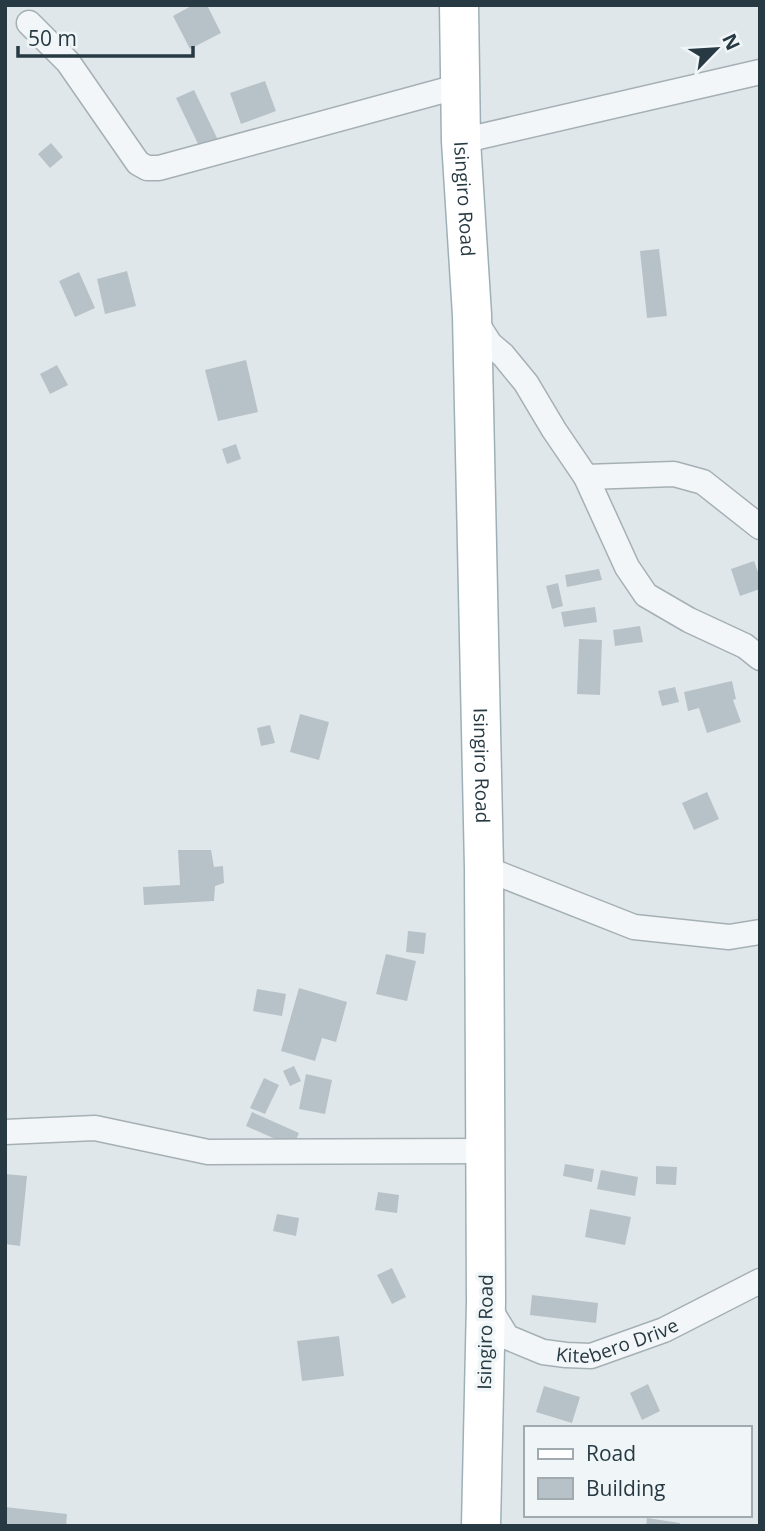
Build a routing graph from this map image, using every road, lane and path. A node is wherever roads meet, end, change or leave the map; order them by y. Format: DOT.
graph roads {
  1 [pos="459,5"];
  2 [pos="29,23"];
  3 [pos="760,72"];
  4 [pos="460,86"];
  5 [pos="461,141"];
  6 [pos="472,315"];
  7 [pos="586,477"];
  8 [pos="760,527"];
  9 [pos="760,658"];
  10 [pos="484,868"];
  11 [pos="760,932"];
  12 [pos="5,1132"];
  13 [pos="486,1151"];
  14 [pos="760,1281"];
  15 [pos="486,1302"];
  16 [pos="481,1526"];
  1 -- 4 [label="main road, Isingiro Road"];
  2 -- 4 [label="street"];
  3 -- 5 [label="street"];
  4 -- 5 [label="main road, Isingiro Road"];
  5 -- 6 [label="main road, Isingiro Road"];
  6 -- 7 [label="street"];
  6 -- 10 [label="main road, Isingiro Road"];
  7 -- 8 [label="street"];
  7 -- 9 [label="street"];
  10 -- 11 [label="street"];
  10 -- 13 [label="main road, Isingiro Road"];
  12 -- 13 [label="street"];
  13 -- 15 [label="main road, Isingiro Road"];
  14 -- 15 [label="street, Kitebero Drive"];
  15 -- 16 [label="main road, Isingiro Road"];
}
